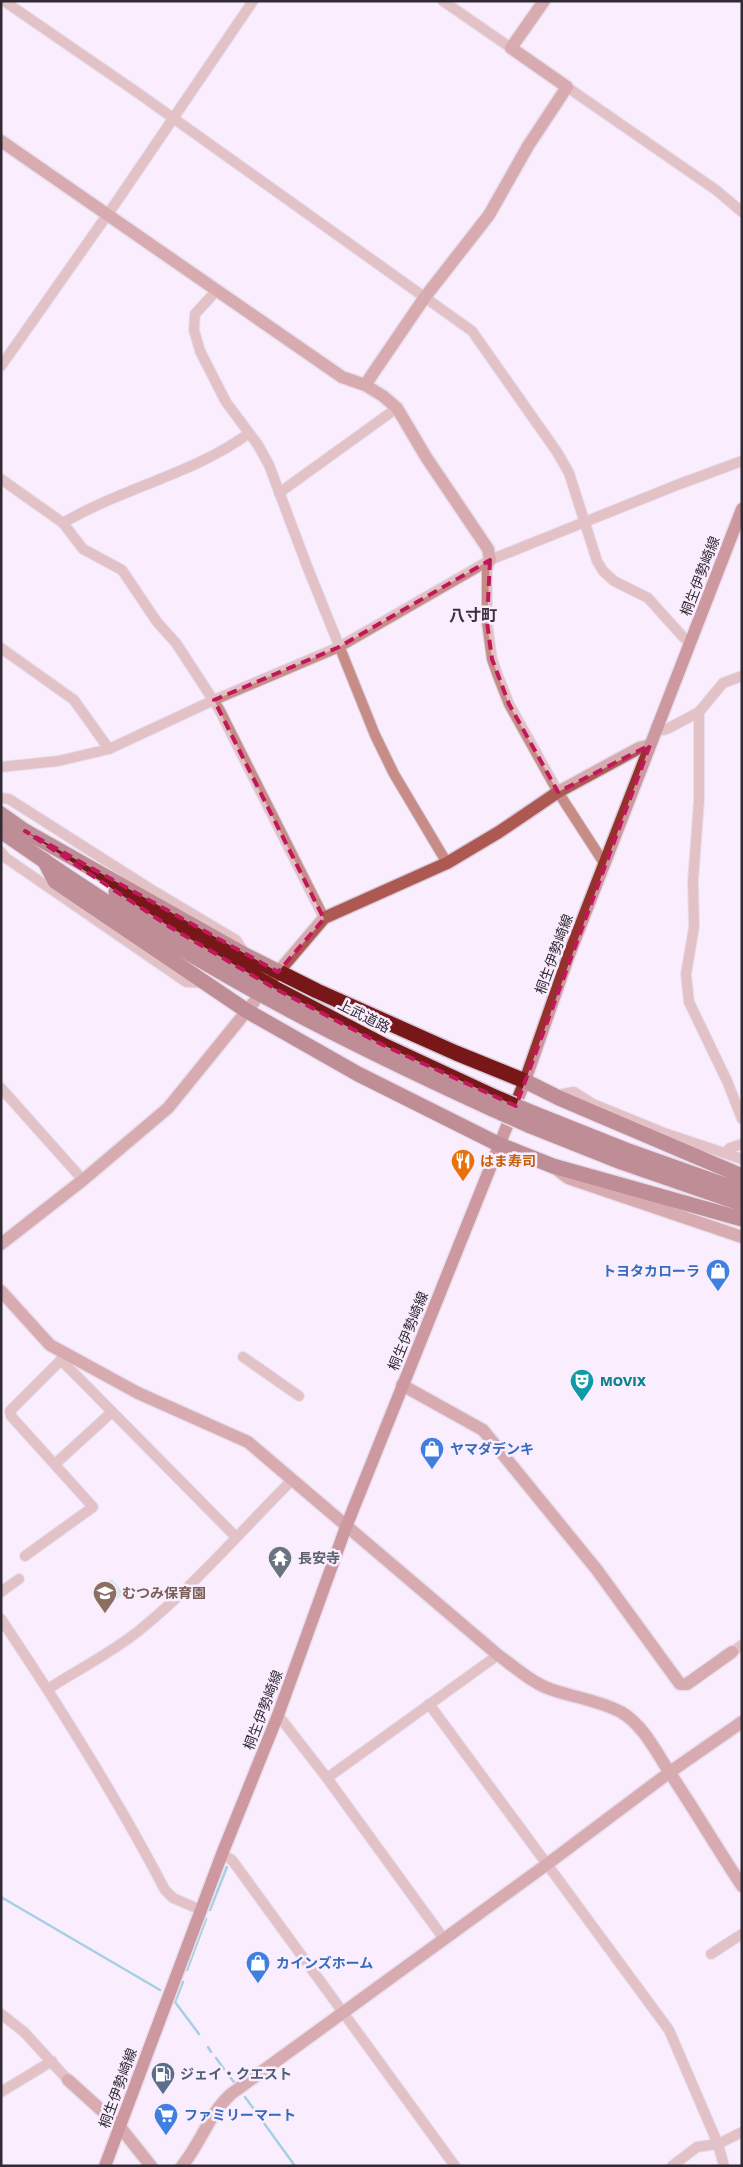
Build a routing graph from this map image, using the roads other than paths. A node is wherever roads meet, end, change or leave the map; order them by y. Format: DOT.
graph roads {
  1 [pos="4,1"];
  2 [pos="253,1"];
  3 [pos="443,1"];
  4 [pos="544,1"];
  5 [pos="511,48"];
  6 [pos="567,87"];
  7 [pos="173,119"];
  8 [pos="1,141"];
  9 [pos="742,212"];
  10 [pos="108,214"];
  11 [pos="218,290"];
  12 [pos="426,297"];
  13 [pos="1,366"];
  14 [pos="365,385"];
  15 [pos="398,408"];
  16 [pos="248,434"];
  17 [pos="742,461"];
  18 [pos="1,479"];
  19 [pos="278,493"];
  20 [pos="742,509"];
  21 [pos="63,522"];
  22 [pos="584,522"];
  23 [pos="738,532"];
  24 [pos="490,560"];
  25 [pos="690,643"];
  26 [pos="339,646"];
  27 [pos="1,648"];
  28 [pos="742,676"];
  29 [pos="214,700"];
  30 [pos="699,712"];
  31 [pos="656,727"];
  32 [pos="650,745"];
  33 [pos="109,749"];
  34 [pos="1,767"];
  35 [pos="558,792"];
  36 [pos="1,798"];
  37 [pos="1,814"];
  38 [pos="1,831"];
  39 [pos="25,831"];
  40 [pos="1,852"];
  41 [pos="44,860"];
  42 [pos="447,863"];
  43 [pos="604,863"];
  44 [pos="324,918"];
  45 [pos="246,956"];
  46 [pos="276,975"];
  47 [pos="205,983"];
  48 [pos="250,1007"];
  49 [pos="525,1081"];
  50 [pos="1,1088"];
  51 [pos="559,1098"];
  52 [pos="495,1104"];
  53 [pos="530,1119"];
  54 [pos="742,1119"];
  55 [pos="742,1144"];
  56 [pos="500,1145"];
  57 [pos="725,1153"];
  58 [pos="742,1159"];
  59 [pos="553,1166"];
  60 [pos="742,1176"];
  61 [pos="83,1180"];
  62 [pos="742,1191"];
  63 [pos="742,1204"];
  64 [pos="742,1219"];
  65 [pos="742,1236"];
  66 [pos="1,1244"];
  67 [pos="1,1291"];
  68 [pos="62,1356"];
  69 [pos="243,1357"];
  70 [pos="402,1385"];
  71 [pos="299,1396"];
  72 [pos="112,1412"];
  73 [pos="55,1464"];
  74 [pos="292,1480"];
  75 [pos="346,1527"];
  76 [pos="236,1537"];
  77 [pos="25,1556"];
  78 [pos="19,1580"];
  79 [pos="1,1592"];
  80 [pos="1,1619"];
  81 [pos="737,1649"];
  82 [pos="498,1655"];
  83 [pos="48,1688"];
  84 [pos="429,1704"];
  85 [pos="278,1715"];
  86 [pos="742,1722"];
  87 [pos="670,1772"];
  88 [pos="328,1778"];
  89 [pos="222,1854"];
  90 [pos="546,1865"];
  91 [pos="742,1886"];
  92 [pos="201,1910"];
  93 [pos="742,1934"];
  94 [pos="444,1939"];
  95 [pos="711,1954"];
  96 [pos="343,2012"];
  97 [pos="1,2014"];
  98 [pos="52,2061"];
  99 [pos="68,2080"];
  100 [pos="1,2092"];
  101 [pos="120,2127"];
  102 [pos="742,2132"];
  103 [pos="718,2144"];
  104 [pos="105,2166"];
  105 [pos="151,2166"];
  106 [pos="182,2166"];
  107 [pos="455,2166"];
  108 [pos="672,2166"];
  109 [pos="724,2166"];
  1 -- 7 [label="street"];
  2 -- 7 [label="street"];
  3 -- 5 [label="street"];
  4 -- 5 [label="street"];
  5 -- 6 [label="street"];
  6 -- 9 [label="street"];
  6 -- 12 [label="street"];
  7 -- 10 [label="street"];
  7 -- 12 [label="street"];
  8 -- 10 [label="street"];
  10 -- 11 [label="street"];
  10 -- 13 [label="street"];
  11 -- 14 [label="street"];
  11 -- 16 [label="street"];
  12 -- 14 [label="street"];
  12 -- 22 [label="street"];
  14 -- 15 [label="street"];
  15 -- 19 [label="street"];
  15 -- 24 [label="street"];
  16 -- 19 [label="street"];
  16 -- 21 [label="street"];
  17 -- 22 [label="street"];
  18 -- 21 [label="street"];
  19 -- 26 [label="street"];
  20 -- 23 [label="main road, 桐生伊勢崎線"];
  21 -- 29 [label="street"];
  22 -- 24 [label="street"];
  22 -- 25 [label="street"];
  23 -- 25 [label="main road, 桐生伊勢崎線"];
  24 -- 26 [label="street"];
  24 -- 35 [label="street"];
  25 -- 31 [label="main road, 桐生伊勢崎線"];
  26 -- 29 [label="street"];
  26 -- 42 [label="street"];
  27 -- 33 [label="street"];
  28 -- 30 [label="street"];
  29 -- 33 [label="street"];
  29 -- 44 [label="street"];
  30 -- 31 [label="street"];
  30 -- 54 [label="street"];
  31 -- 32 [label="main road, 桐生伊勢崎線"];
  32 -- 35 [label="street"];
  32 -- 43 [label="main road, 桐生伊勢崎線"];
  33 -- 34 [label="street"];
  35 -- 42 [label="street"];
  35 -- 43 [label="street"];
  36 -- 45 [label="street"];
  37 -- 39 [label="highway, 上武道路"];
  38 -- 41 [label="highway, 上武道路"];
  39 -- 45 [label="highway"];
  39 -- 52 [label="highway, 上武道路"];
  40 -- 47 [label="street"];
  41 -- 47 [label="highway"];
  41 -- 52 [label="highway, 上武道路"];
  42 -- 44 [label="street"];
  43 -- 49 [label="main road, 桐生伊勢崎線"];
  44 -- 46 [label="street"];
  45 -- 46 [label="highway"];
  46 -- 49 [label="highway"];
  47 -- 48 [label="highway"];
  48 -- 56 [label="highway"];
  48 -- 61 [label="street"];
  49 -- 51 [label="highway"];
  49 -- 56 [label="main road, 桐生伊勢崎線"];
  50 -- 61 [label="street"];
  51 -- 57 [label="street"];
  51 -- 60 [label="highway"];
  52 -- 53 [label="highway, 上武道路, bridge"];
  53 -- 62 [label="highway, 上武道路"];
  53 -- 63 [label="highway, 上武道路"];
  55 -- 57 [label="street"];
  56 -- 59 [label="highway"];
  56 -- 70 [label="main road, 桐生伊勢崎線"];
  57 -- 58 [label="street"];
  59 -- 64 [label="highway"];
  59 -- 65 [label="street"];
  61 -- 66 [label="street"];
  67 -- 68 [label="street"];
  68 -- 72 [label="street"];
  68 -- 73 [label="street"];
  68 -- 74 [label="street"];
  69 -- 71 [label="street"];
  70 -- 75 [label="main road, 桐生伊勢崎線"];
  70 -- 81 [label="street"];
  72 -- 73 [label="street"];
  72 -- 76 [label="street"];
  73 -- 77 [label="street"];
  74 -- 75 [label="street"];
  74 -- 76 [label="street"];
  75 -- 82 [label="street"];
  75 -- 85 [label="main road, 桐生伊勢崎線"];
  76 -- 83 [label="street"];
  78 -- 79 [label="street"];
  80 -- 83 [label="street"];
  82 -- 84 [label="street"];
  82 -- 87 [label="street"];
  83 -- 92 [label="street"];
  84 -- 88 [label="street"];
  84 -- 90 [label="street"];
  85 -- 88 [label="street"];
  85 -- 89 [label="main road, 桐生伊勢崎線"];
  86 -- 87 [label="street"];
  87 -- 90 [label="street"];
  87 -- 91 [label="street"];
  88 -- 94 [label="street"];
  89 -- 92 [label="main road, 桐生伊勢崎線"];
  89 -- 96 [label="street"];
  90 -- 94 [label="street"];
  90 -- 103 [label="street"];
  92 -- 101 [label="main road, 桐生伊勢崎線"];
  93 -- 95 [label="street"];
  94 -- 96 [label="street"];
  96 -- 106 [label="street"];
  96 -- 107 [label="street"];
  97 -- 98 [label="street"];
  98 -- 99 [label="street"];
  98 -- 100 [label="street"];
  99 -- 101 [label="street"];
  101 -- 104 [label="main road, 桐生伊勢崎線"];
  101 -- 105 [label="street"];
  102 -- 103 [label="street"];
  103 -- 108 [label="street"];
  103 -- 109 [label="street"];
}
